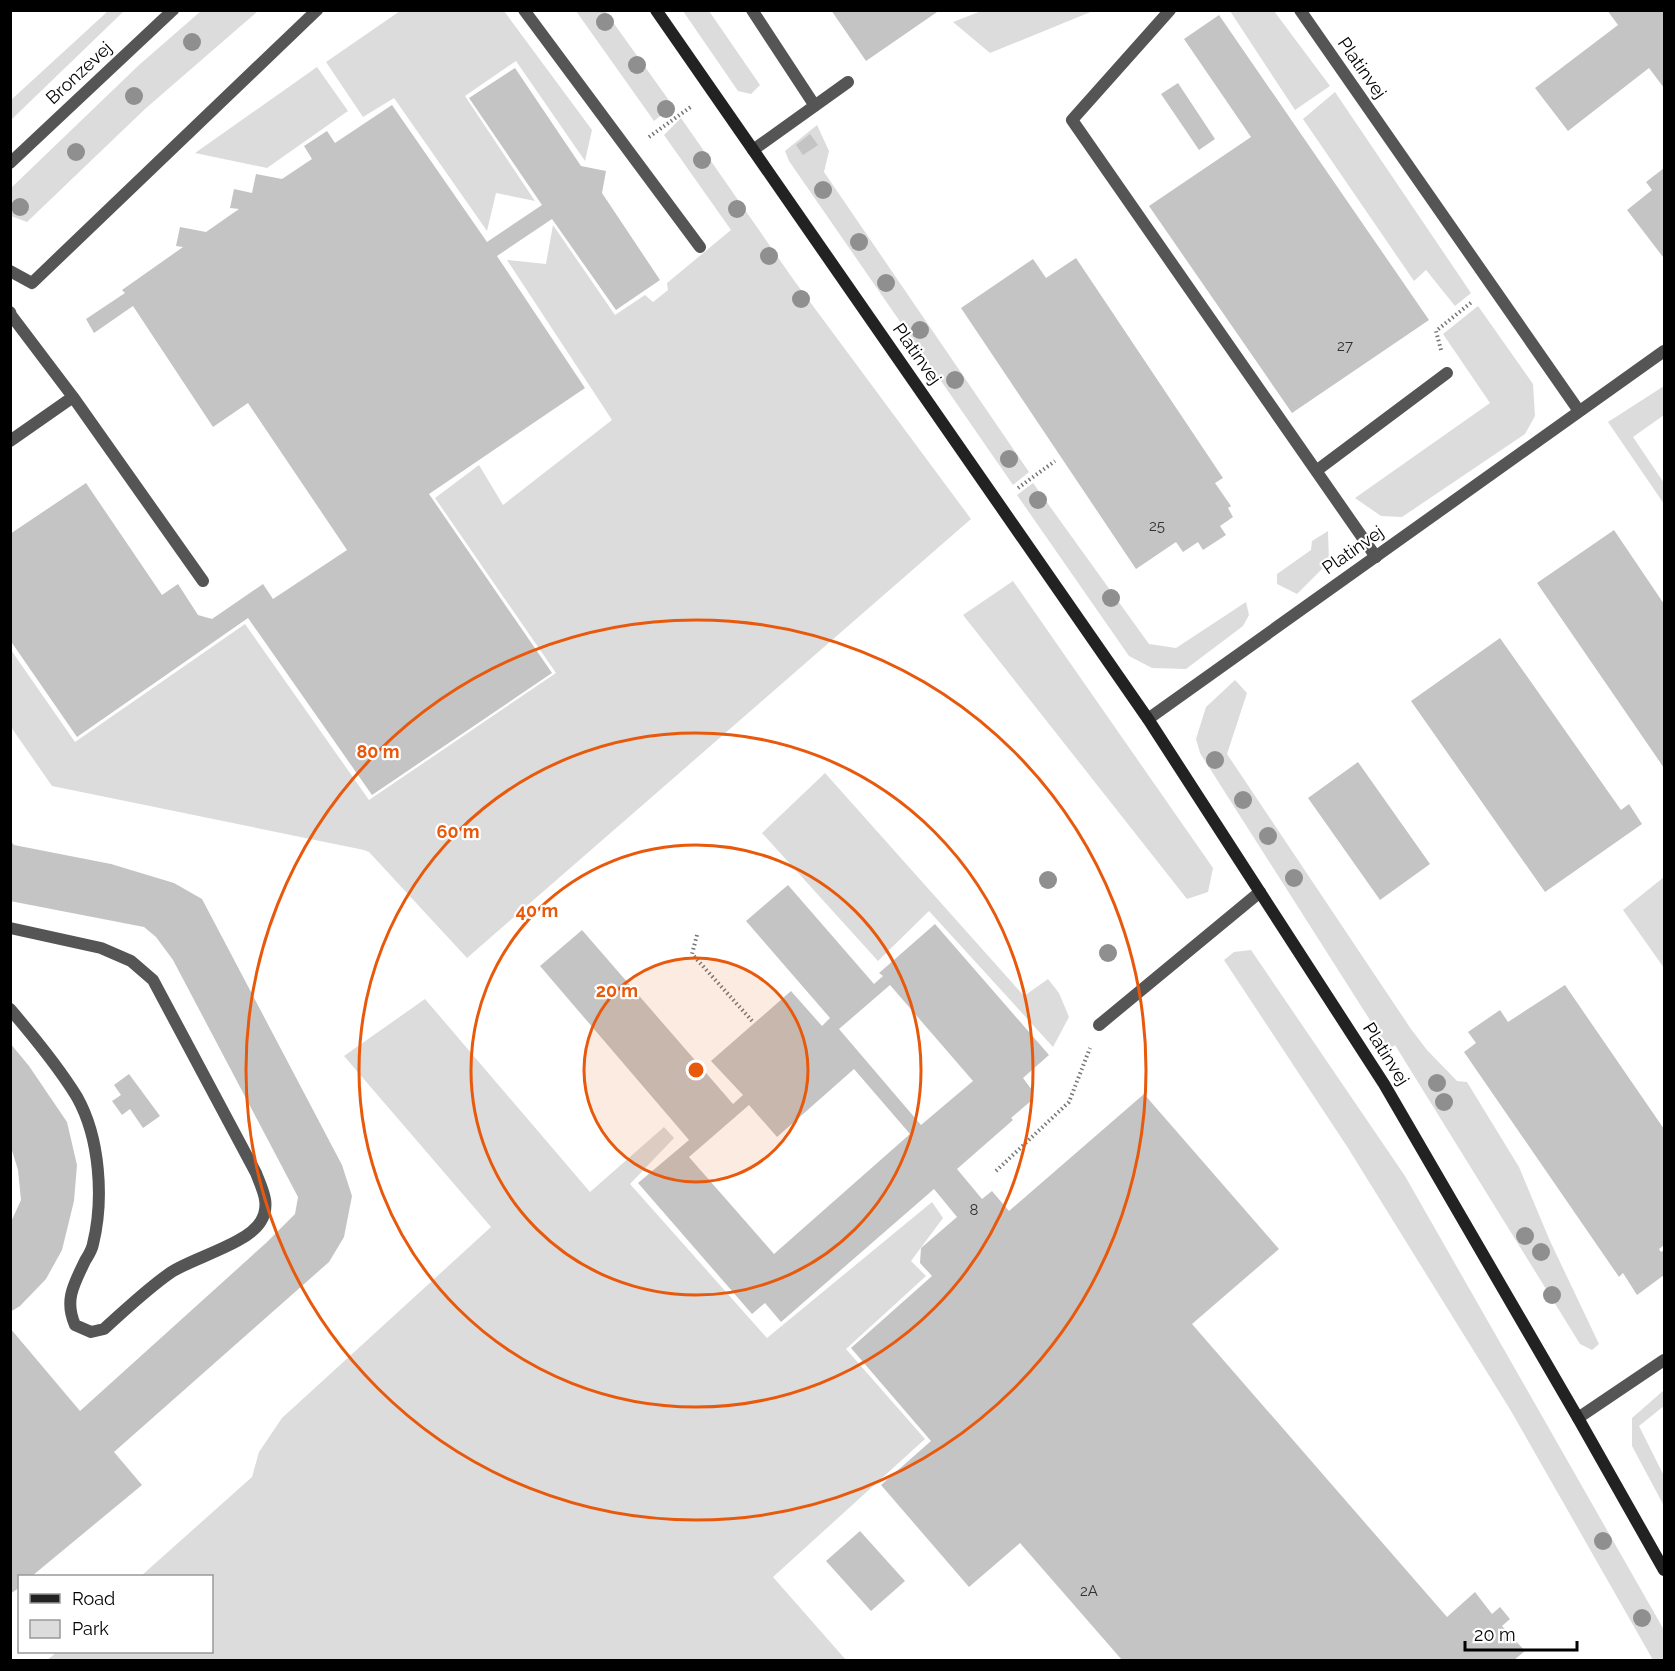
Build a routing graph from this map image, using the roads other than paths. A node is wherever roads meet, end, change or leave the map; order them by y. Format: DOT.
graph roads {
  1 [pos="173,10"];
  2 [pos="317,10"];
  3 [pos="524,10"];
  4 [pos="656,10"];
  5 [pos="752,10"];
  6 [pos="1170,10"];
  7 [pos="1300,10"];
  8 [pos="848,82"];
  9 [pos="815,106"];
  10 [pos="753,150"];
  11 [pos="10,163"];
  12 [pos="700,247"];
  13 [pos="10,271"];
  14 [pos="10,312"];
  15 [pos="1665,351"];
  16 [pos="1447,373"];
  17 [pos="73,398"];
  18 [pos="1579,411"];
  19 [pos="10,441"];
  20 [pos="1316,471"];
  21 [pos="1376,557"];
  22 [pos="203,581"];
  23 [pos="1148,719"];
  24 [pos="1260,892"];
  25 [pos="10,928"];
  26 [pos="10,1009"];
  27 [pos="1099,1025"];
  28 [pos="1665,1360"];
  29 [pos="1578,1418"];
  30 [pos="1665,1570"];
  1 -- 11 [label="street, Bronzevej"];
  2 -- 13 [label="street"];
  3 -- 12 [label="street"];
  4 -- 10 [label="street, Platinvej"];
  5 -- 9 [label="street"];
  6 -- 20 [label="street"];
  7 -- 18 [label="street, Platinvej"];
  8 -- 9 [label="street"];
  9 -- 10 [label="street"];
  10 -- 23 [label="street, Platinvej"];
  14 -- 17 [label="street"];
  15 -- 18 [label="street, Platinvej"];
  16 -- 20 [label="street"];
  17 -- 19 [label="street"];
  17 -- 22 [label="street"];
  18 -- 21 [label="street, Platinvej"];
  20 -- 21 [label="street"];
  21 -- 23 [label="street, Platinvej"];
  23 -- 24 [label="street, Platinvej"];
  24 -- 27 [label="street"];
  24 -- 29 [label="street, Platinvej"];
  25 -- 26 [label="street"];
  28 -- 29 [label="street"];
  29 -- 30 [label="street, Platinvej"];
}
